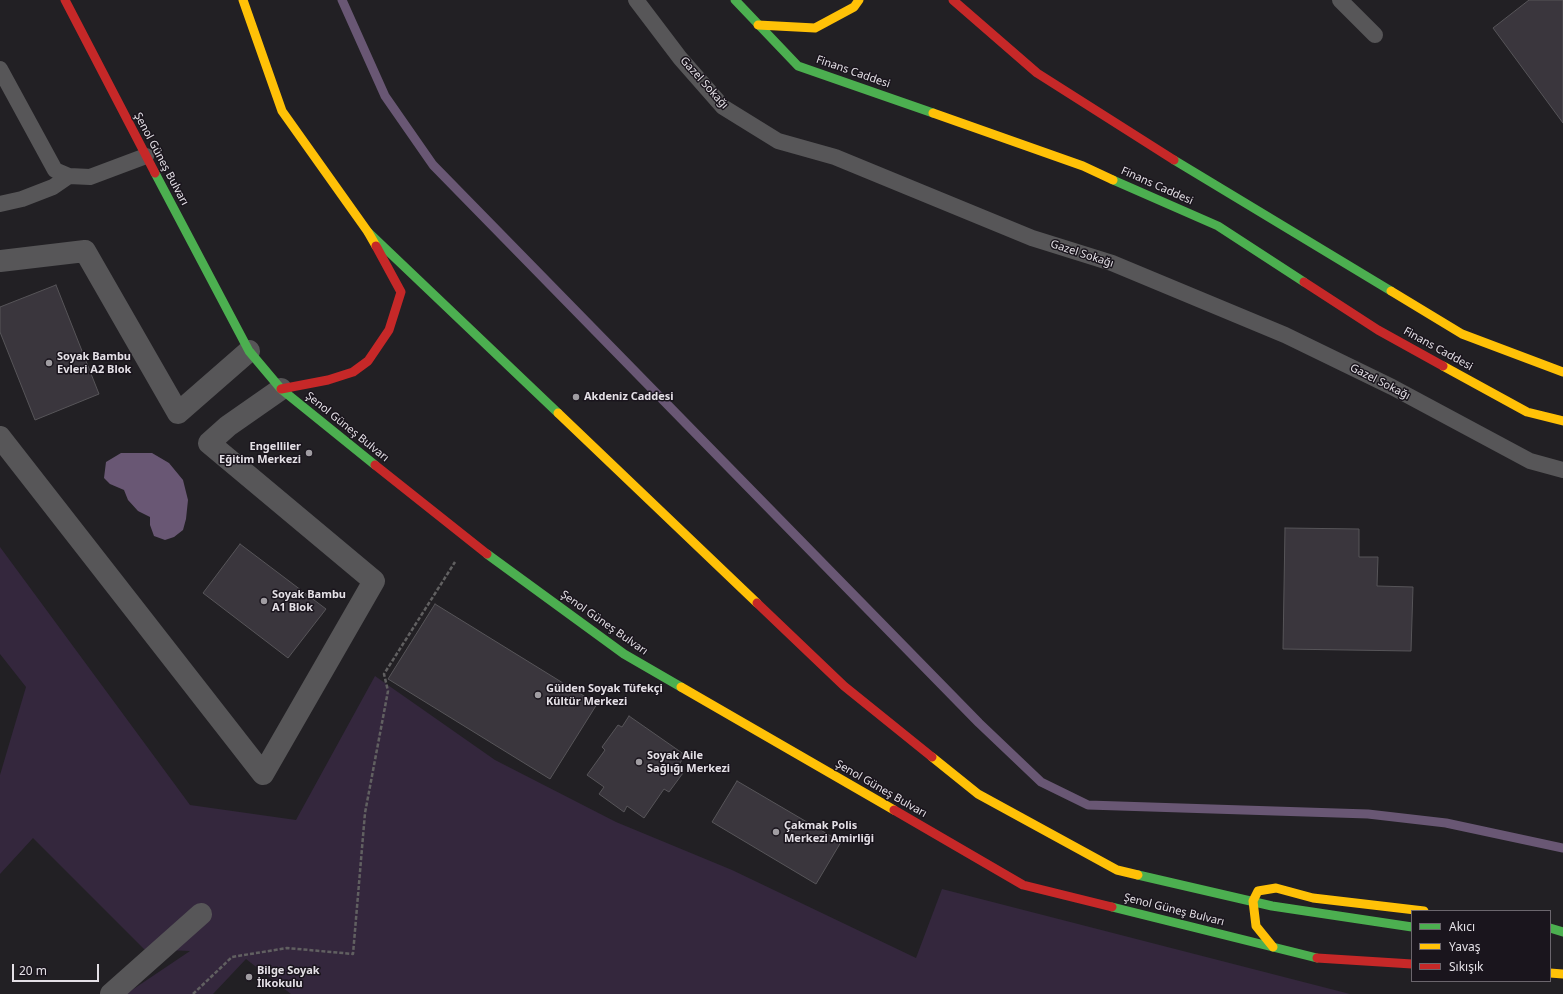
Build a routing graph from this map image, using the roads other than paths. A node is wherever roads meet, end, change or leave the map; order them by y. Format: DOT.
graph roads {
  1 [pos="64,0"];
  2 [pos="243,0"];
  3 [pos="636,0"];
  4 [pos="735,0"];
  5 [pos="859,0"];
  6 [pos="953,0"];
  7 [pos="1340,0"];
  8 [pos="758,25"];
  9 [pos="1376,34"];
  10 [pos="0,69"];
  11 [pos="146,156"];
  12 [pos="69,176"];
  13 [pos="0,204"];
  14 [pos="368,232"];
  15 [pos="0,261"];
  16 [pos="249,351"];
  17 [pos="1563,372"];
  18 [pos="280,389"];
  19 [pos="1563,421"];
  20 [pos="0,437"];
  21 [pos="1563,470"];
  22 [pos="1253,901"];
  23 [pos="1415,910"];
  24 [pos="201,914"];
  25 [pos="1411,927"];
  26 [pos="1551,928"];
  27 [pos="1563,932"];
  28 [pos="1551,938"];
  29 [pos="1563,938"];
  30 [pos="1273,947"];
  31 [pos="1411,964"];
  32 [pos="1551,974"];
  33 [pos="1563,974"];
  34 [pos="111,994"];
  1 -- 11 [label="main road, Şenol Güneş Bulvarı"];
  2 -- 14 [label="main road"];
  3 -- 21 [label="lane, Gazel Sokağı"];
  4 -- 8 [label="main road, Finans Caddesi"];
  5 -- 8 [label="main road"];
  6 -- 17 [label="main road"];
  7 -- 9 [label="lane"];
  8 -- 19 [label="main road, Finans Caddesi"];
  10 -- 12 [label="lane"];
  11 -- 12 [label="lane"];
  11 -- 16 [label="main road, Şenol Güneş Bulvarı"];
  12 -- 13 [label="lane"];
  14 -- 18 [label="main road"];
  14 -- 22 [label="main road"];
  15 -- 16 [label="street"];
  16 -- 18 [label="main road, Şenol Güneş Bulvarı"];
  18 -- 20 [label="street"];
  18 -- 30 [label="main road, Şenol Güneş Bulvarı"];
  22 -- 23 [label="main road"];
  22 -- 25 [label="main road"];
  22 -- 30 [label="main road"];
  24 -- 34 [label="street"];
  26 -- 27 [label="main road"];
  28 -- 29 [label="main road"];
  30 -- 31 [label="main road, Şenol Güneş Bulvarı"];
  32 -- 33 [label="main road"];
}
